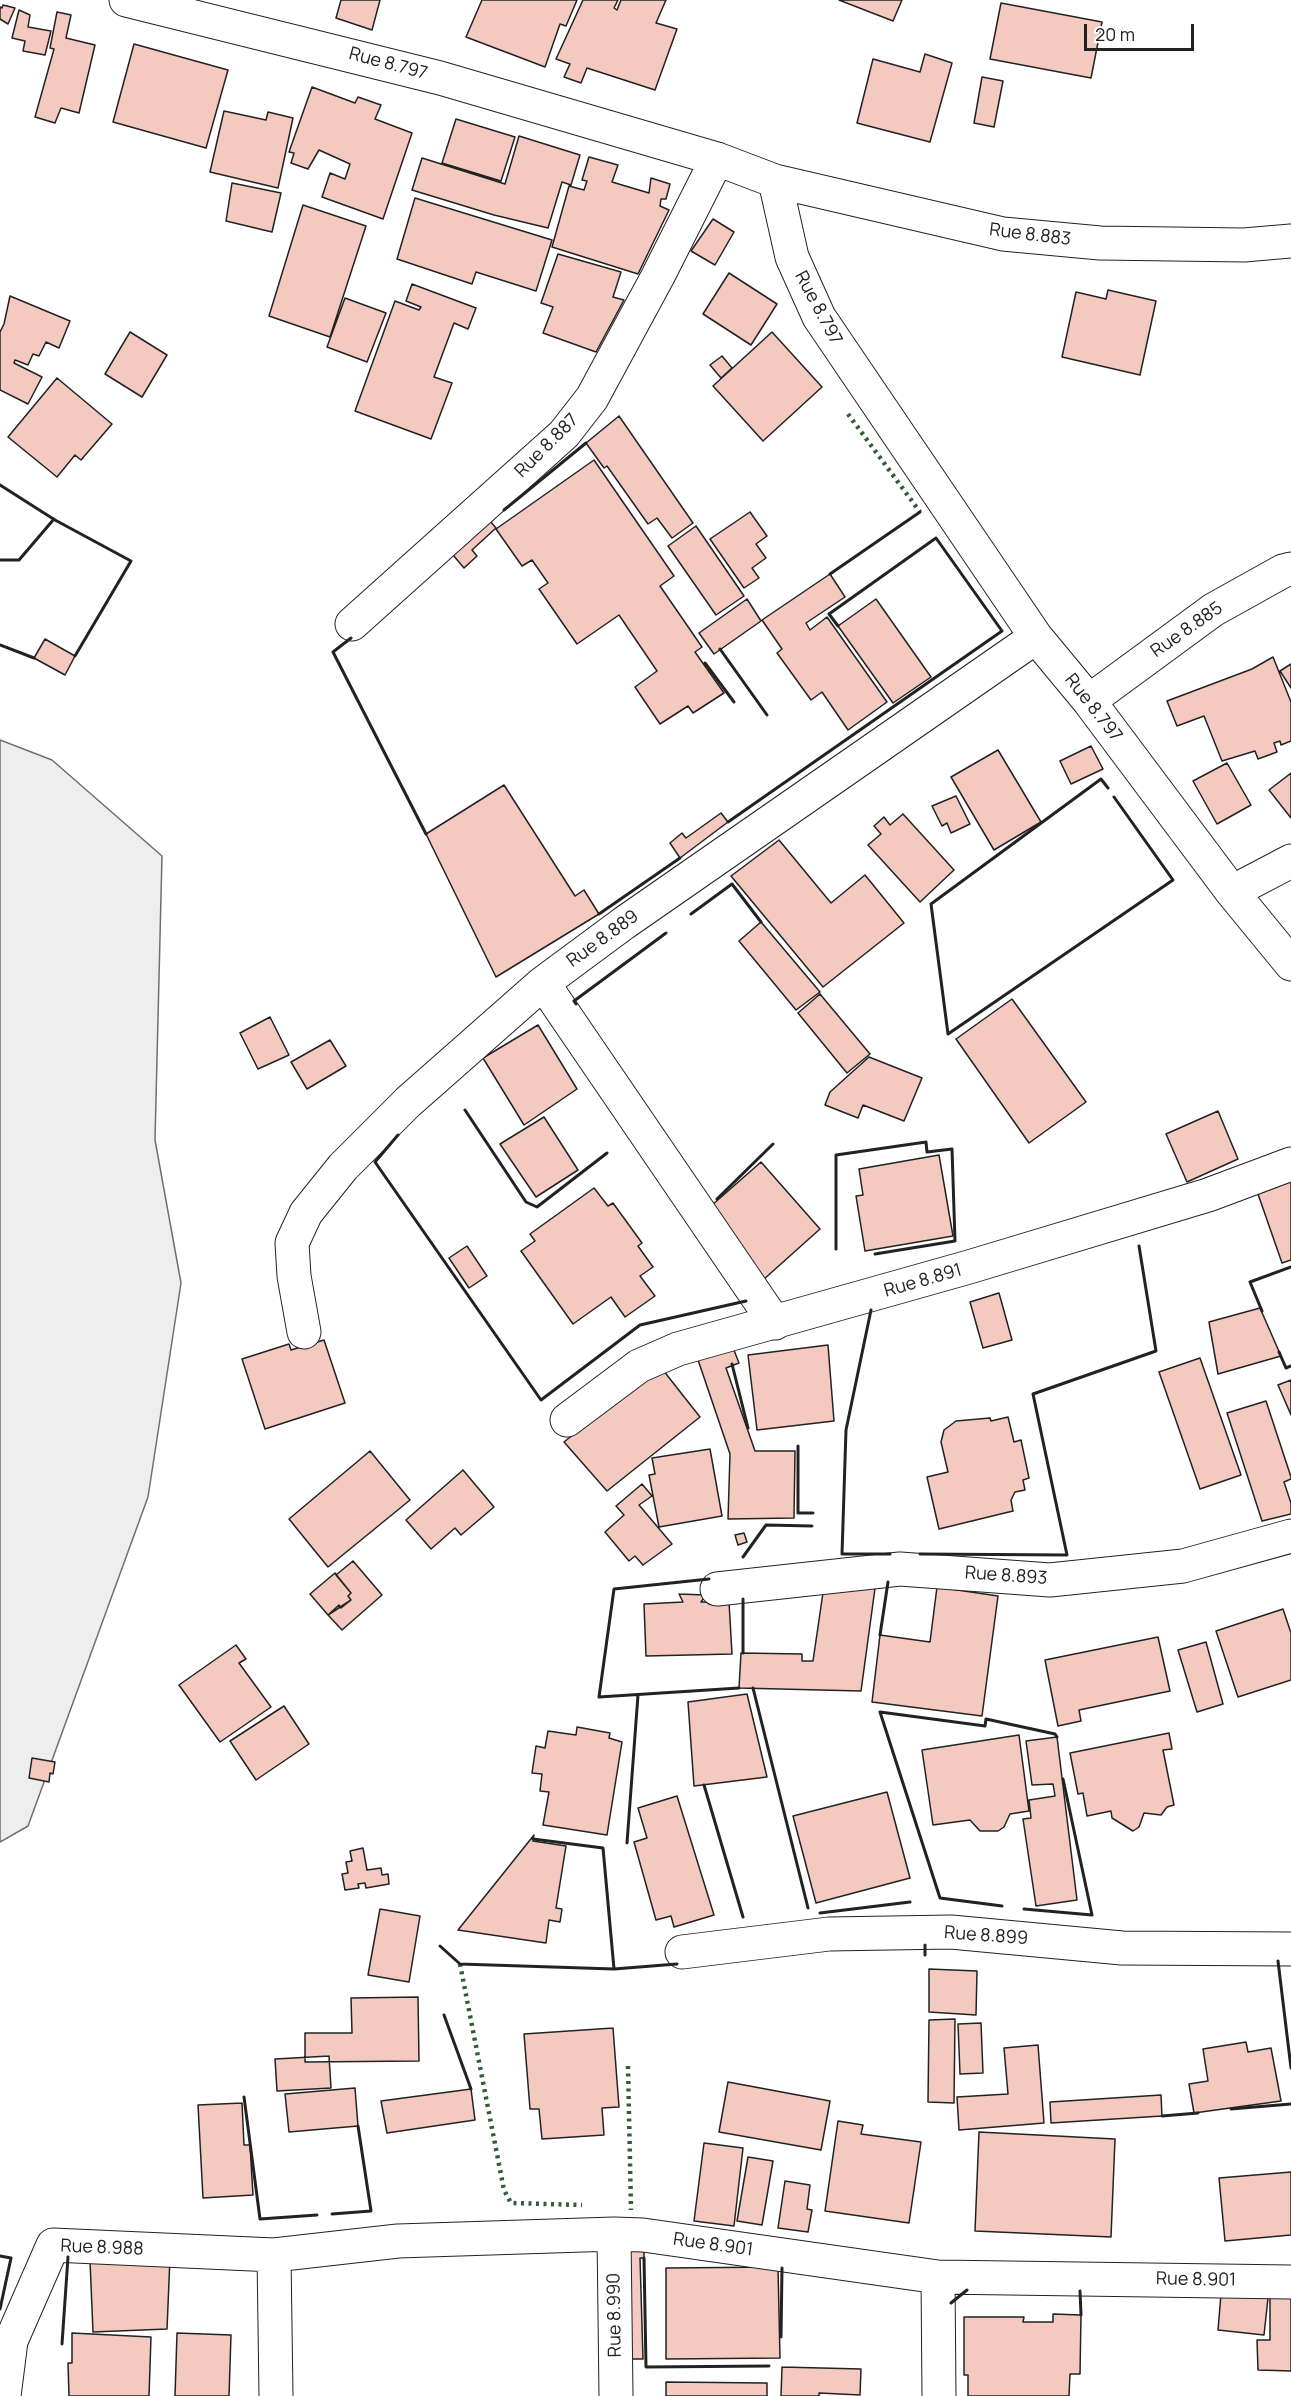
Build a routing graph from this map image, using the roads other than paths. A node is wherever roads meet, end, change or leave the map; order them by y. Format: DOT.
graph roads {
  1 [pos="126,0"];
  2 [pos="717,159"];
  3 [pos="775,181"];
  4 [pos="1291,240"];
  5 [pos="1291,569"];
  6 [pos="352,624"];
  7 [pos="1036,637"];
  8 [pos="1089,701"];
  9 [pos="1291,861"];
  10 [pos="1232,892"];
  11 [pos="1291,964"];
  12 [pos="543,983"];
  13 [pos="1291,1164"];
  14 [pos="775,1323"];
  15 [pos="304,1332"];
  16 [pos="567,1420"];
  17 [pos="1291,1536"];
  18 [pos="717,1589"];
  19 [pos="1291,1949"];
  20 [pos="682,1952"];
  21 [pos="614,2234"];
  22 [pos="274,2255"];
  23 [pos="938,2277"];
  24 [pos="1291,2282"];
  25 [pos="4,2396"];
  26 [pos="276,2396"];
  27 [pos="616,2396"];
  28 [pos="939,2396"];
  1 -- 2 [label="street, Rue 8.797"];
  2 -- 3 [label="street, Rue 8.797"];
  2 -- 6 [label="street, Rue 8.887"];
  3 -- 4 [label="street, Rue 8.883"];
  3 -- 7 [label="street, Rue 8.797"];
  5 -- 8 [label="street, Rue 8.885"];
  7 -- 8 [label="street, Rue 8.797"];
  7 -- 12 [label="street, Rue 8.889"];
  8 -- 10 [label="street, Rue 8.797"];
  9 -- 10 [label="street"];
  10 -- 11 [label="street, Rue 8.797"];
  12 -- 14 [label="street"];
  12 -- 15 [label="street, Rue 8.889"];
  13 -- 14 [label="street, Rue 8.891"];
  14 -- 16 [label="street, Rue 8.891"];
  17 -- 18 [label="street, Rue 8.893"];
  19 -- 20 [label="street, Rue 8.899"];
  21 -- 22 [label="street, Rue 8.901"];
  21 -- 23 [label="street, Rue 8.901"];
  21 -- 27 [label="street, Rue 8.990"];
  22 -- 25 [label="street, Rue 8.988"];
  22 -- 26 [label="street"];
  23 -- 24 [label="street, Rue 8.901"];
  23 -- 28 [label="street"];
}
